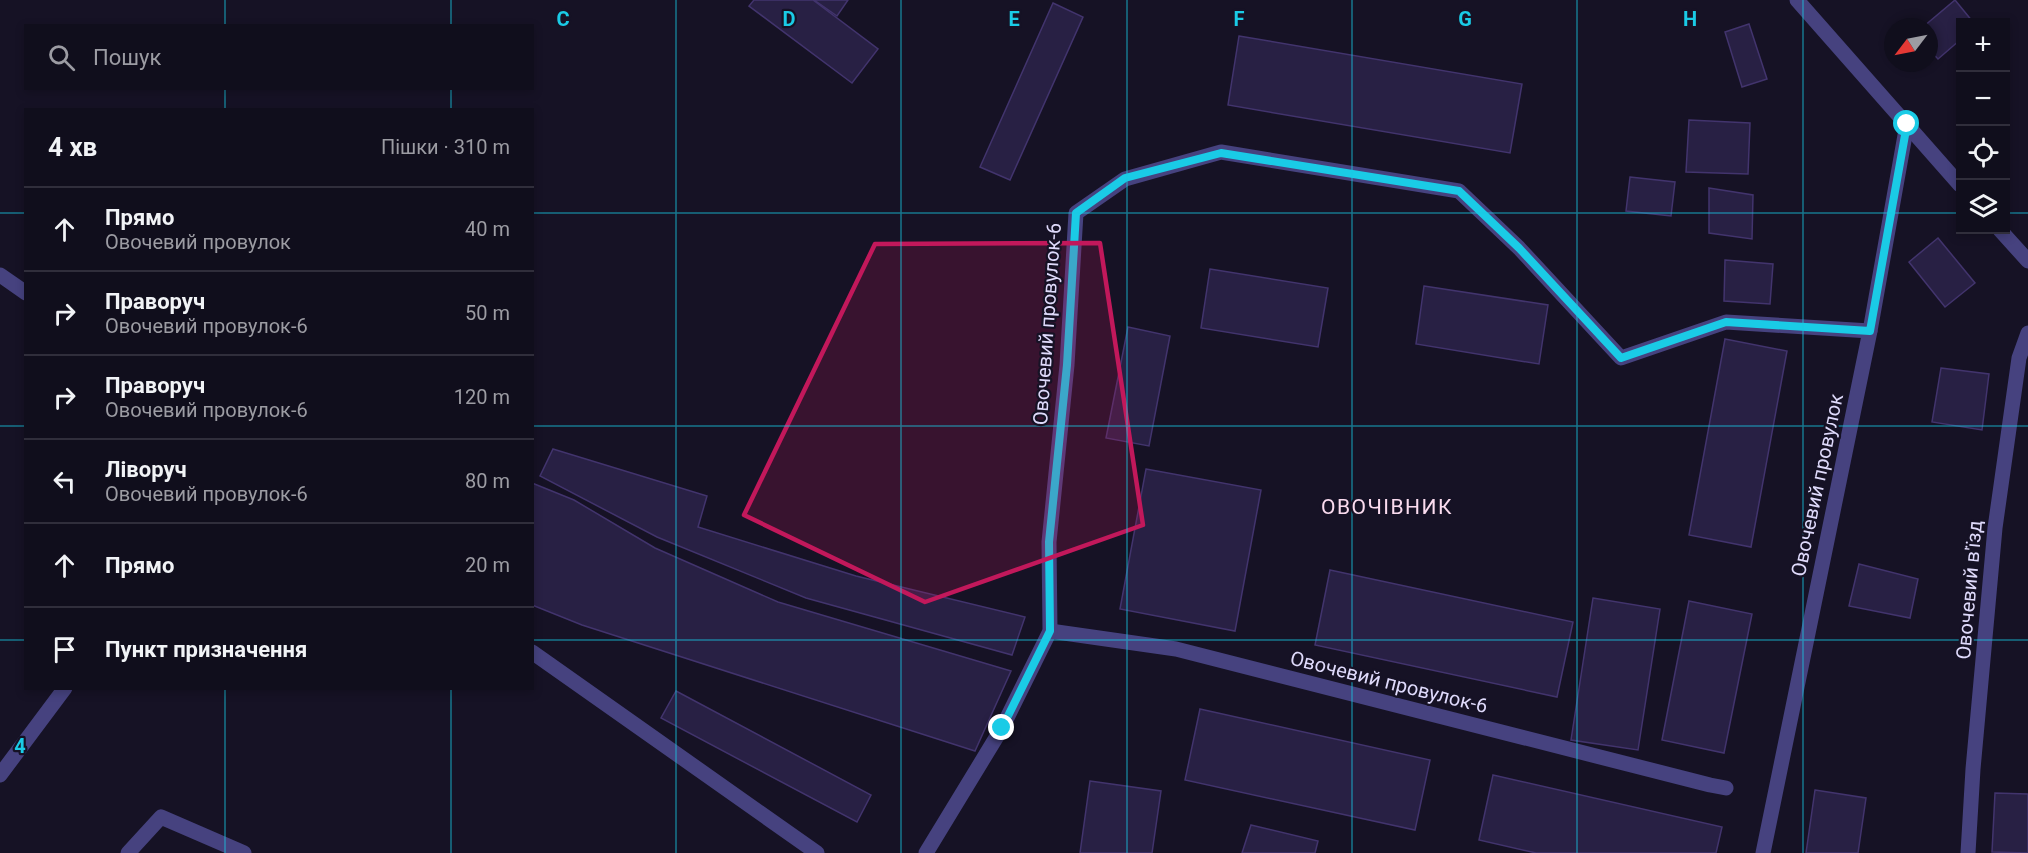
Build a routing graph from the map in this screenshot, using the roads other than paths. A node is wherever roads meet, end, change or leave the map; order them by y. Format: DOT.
graph roads {
  1 [pos="1797,0"];
  2 [pos="1907,124"];
  3 [pos="1956,180"];
  4 [pos="2004,234"];
  5 [pos="2028,261"];
  6 [pos="0,275"];
  7 [pos="24,292"];
  8 [pos="1870,331"];
  9 [pos="2028,333"];
  10 [pos="1050,631"];
  11 [pos="534,653"];
  12 [pos="64,690"];
  13 [pos="0,775"];
  14 [pos="1726,788"];
  15 [pos="128,853"];
  16 [pos="243,853"];
  17 [pos="817,853"];
  18 [pos="926,853"];
  19 [pos="1763,853"];
  20 [pos="1968,853"];
  1 -- 2 [label="street"];
  2 -- 3 [label="street"];
  2 -- 8 [label="street, Овочевий провулок"];
  4 -- 5 [label="street"];
  6 -- 7 [label="street"];
  8 -- 10 [label="street, Овочевий провулок-6"];
  8 -- 19 [label="street, Овочевий провулок"];
  9 -- 20 [label="street, Овочевий в'їзд"];
  10 -- 14 [label="street, Овочевий провулок-6"];
  10 -- 18 [label="street"];
  11 -- 17 [label="street"];
  12 -- 13 [label="street"];
  15 -- 16 [label="street"];
}
